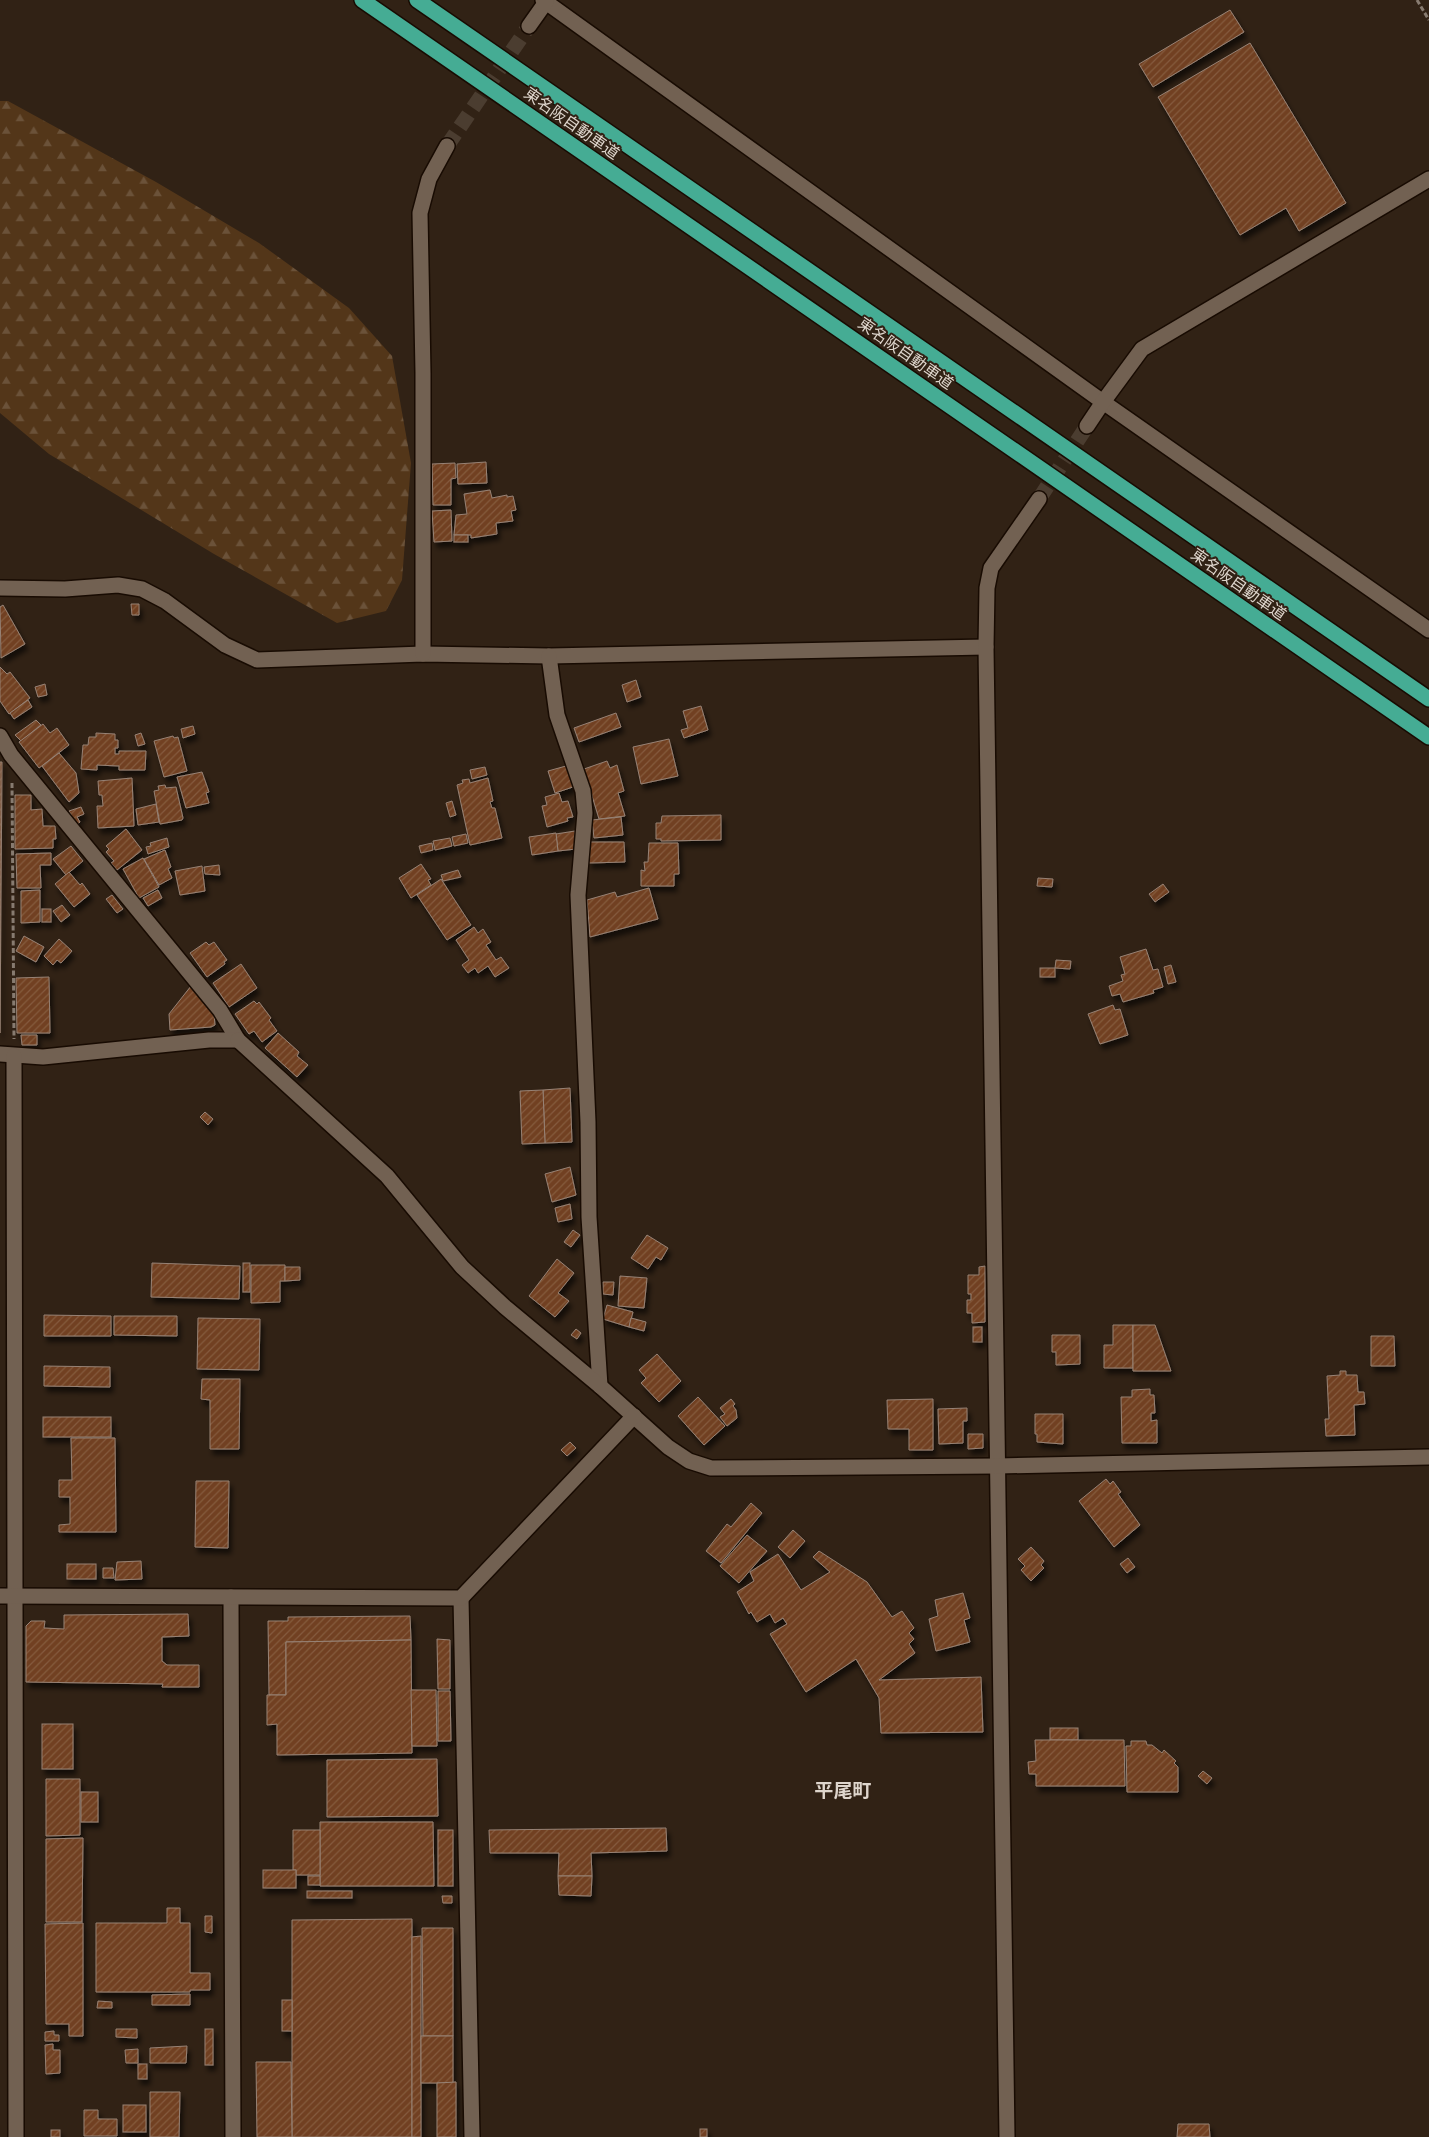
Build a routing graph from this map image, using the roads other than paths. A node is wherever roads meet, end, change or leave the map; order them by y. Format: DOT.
graph roads {
  1 [pos="362,0"];
  2 [pos="417,0"];
  3 [pos="545,1"];
  4 [pos="529,26"];
  5 [pos="447,146"];
  6 [pos="1429,179"];
  7 [pos="1103,402"];
  8 [pos="1087,426"];
  9 [pos="1039,499"];
  10 [pos="0,588"];
  11 [pos="1429,630"];
  12 [pos="986,647"];
  13 [pos="423,654"];
  14 [pos="549,656"];
  15 [pos="1429,699"];
  16 [pos="0,736"];
  17 [pos="1429,737"];
  18 [pos="238,1040"];
  19 [pos="7,1055"];
  20 [pos="8,1341"];
  21 [pos="600,1386"];
  22 [pos="634,1416"];
  23 [pos="1429,1457"];
  24 [pos="998,1466"];
  25 [pos="0,1596"];
  26 [pos="16,1596"];
  27 [pos="232,1597"];
  28 [pos="461,1598"];
  29 [pos="16,2137"];
  30 [pos="233,2137"];
  31 [pos="472,2137"];
  32 [pos="1007,2137"];
  1 -- 17 [label="highway, 東名阪自動車道"];
  2 -- 15 [label="highway, 東名阪自動車道"];
  3 -- 4 [label="street"];
  3 -- 7 [label="street"];
  5 -- 13 [label="street"];
  6 -- 7 [label="street"];
  7 -- 8 [label="street"];
  7 -- 11 [label="street"];
  9 -- 12 [label="street"];
  10 -- 13 [label="street"];
  12 -- 14 [label="street"];
  12 -- 24 [label="street"];
  13 -- 14 [label="street"];
  14 -- 21 [label="street"];
  16 -- 18 [label="street"];
  18 -- 19 [label="street"];
  18 -- 21 [label="street"];
  19 -- 20 [label="street"];
  20 -- 26 [label="street"];
  21 -- 22 [label="street"];
  22 -- 24 [label="street"];
  22 -- 28 [label="street"];
  23 -- 24 [label="street"];
  24 -- 32 [label="street"];
  25 -- 26 [label="street"];
  26 -- 27 [label="street"];
  26 -- 29 [label="street"];
  27 -- 28 [label="street"];
  27 -- 30 [label="street"];
  28 -- 31 [label="street"];
}
